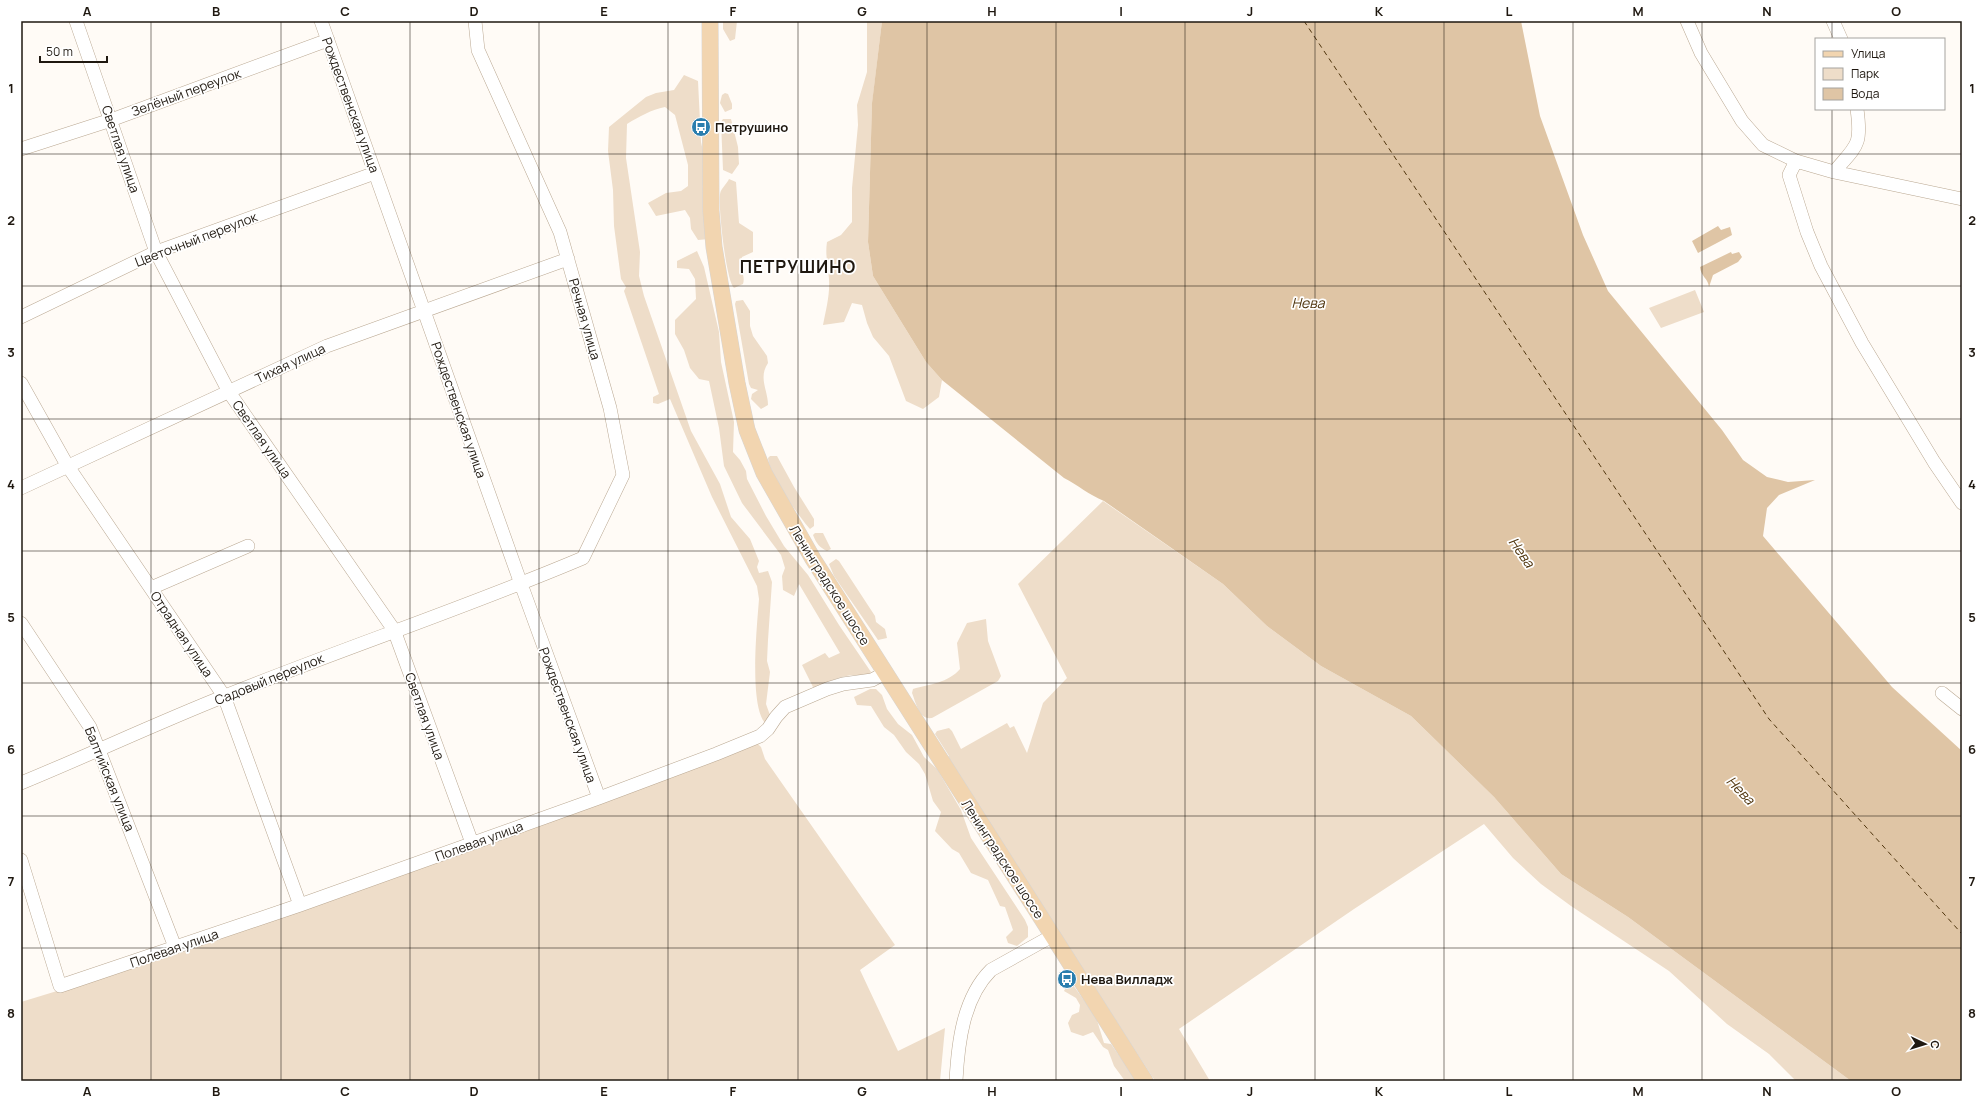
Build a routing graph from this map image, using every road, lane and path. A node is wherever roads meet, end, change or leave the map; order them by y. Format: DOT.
graph roads {
  1 [pos="76,21"];
  2 [pos="321,21"];
  3 [pos="475,21"];
  4 [pos="710,21"];
  5 [pos="1687,21"];
  6 [pos="1833,21"];
  7 [pos="1841,38"];
  8 [pos="328,40"];
  9 [pos="1857,110"];
  10 [pos="111,120"];
  11 [pos="21,149"];
  12 [pos="1796,161"];
  13 [pos="1834,172"];
  14 [pos="375,173"];
  15 [pos="1962,199"];
  16 [pos="156,252"];
  17 [pos="568,259"];
  18 [pos="424,310"];
  19 [pos="21,317"];
  20 [pos="21,383"];
  21 [pos="229,392"];
  22 [pos="67,465"];
  23 [pos="21,488"];
  24 [pos="1962,503"];
  25 [pos="248,546"];
  26 [pos="521,584"];
  27 [pos="151,588"];
  28 [pos="21,623"];
  29 [pos="394,630"];
  30 [pos="885,673"];
  31 [pos="1942,693"];
  32 [pos="224,696"];
  33 [pos="1962,709"];
  34 [pos="100,750"];
  35 [pos="21,783"];
  36 [pos="599,798"];
  37 [pos="472,843"];
  38 [pos="21,860"];
  39 [pos="300,905"];
  40 [pos="1052,936"];
  41 [pos="175,947"];
  42 [pos="956,1081"];
  43 [pos="1146,1081"];
  1 -- 10 [label="street, Светлая улица"];
  2 -- 8 [label="street, Рождественская улица"];
  3 -- 17 [label="street, Речная улица"];
  4 -- 30 [label="main road, Ленинградское шоссе"];
  5 -- 12 [label="street"];
  6 -- 7 [label="street"];
  8 -- 10 [label="street, Зелёный переулок"];
  8 -- 14 [label="street, Рождественская улица"];
  9 -- 13 [label="street"];
  10 -- 11 [label="street, Зелёный переулок"];
  10 -- 16 [label="street, Светлая улица"];
  12 -- 13 [label="street"];
  12 -- 24 [label="street"];
  13 -- 15 [label="street"];
  14 -- 16 [label="street, Цветочный переулок"];
  14 -- 18 [label="street, Рождественская улица"];
  16 -- 19 [label="street, Цветочный переулок"];
  16 -- 21 [label="street, Светлая улица"];
  17 -- 18 [label="street, Тихая улица"];
  17 -- 26 [label="street, Речная улица"];
  18 -- 21 [label="street, Тихая улица"];
  18 -- 26 [label="street, Рождественская улица"];
  20 -- 22 [label="street, Отрадная улица"];
  21 -- 22 [label="street, Тихая улица"];
  21 -- 29 [label="street, Светлая улица"];
  22 -- 23 [label="street, Тихая улица"];
  22 -- 27 [label="street, Отрадная улица"];
  25 -- 27 [label="street"];
  26 -- 29 [label="street, Садовый переулок"];
  26 -- 36 [label="street, Рождественская улица"];
  27 -- 32 [label="street, Отрадная улица"];
  28 -- 34 [label="street, Балтийская улица"];
  29 -- 32 [label="street, Садовый переулок"];
  29 -- 37 [label="street, Светлая улица"];
  30 -- 36 [label="street, Полевая улица"];
  30 -- 40 [label="main road, Ленинградское шоссе"];
  31 -- 33 [label="street"];
  32 -- 34 [label="street, Садовый переулок"];
  32 -- 39 [label="street, Отрадная улица"];
  34 -- 35 [label="street, Садовый переулок"];
  34 -- 41 [label="street, Балтийская улица"];
  36 -- 37 [label="street, Полевая улица"];
  37 -- 39 [label="street, Полевая улица"];
  38 -- 41 [label="street, Полевая улица"];
  39 -- 41 [label="street, Полевая улица"];
  40 -- 42 [label="street"];
  40 -- 43 [label="main road, Ленинградское шоссе"];
}
